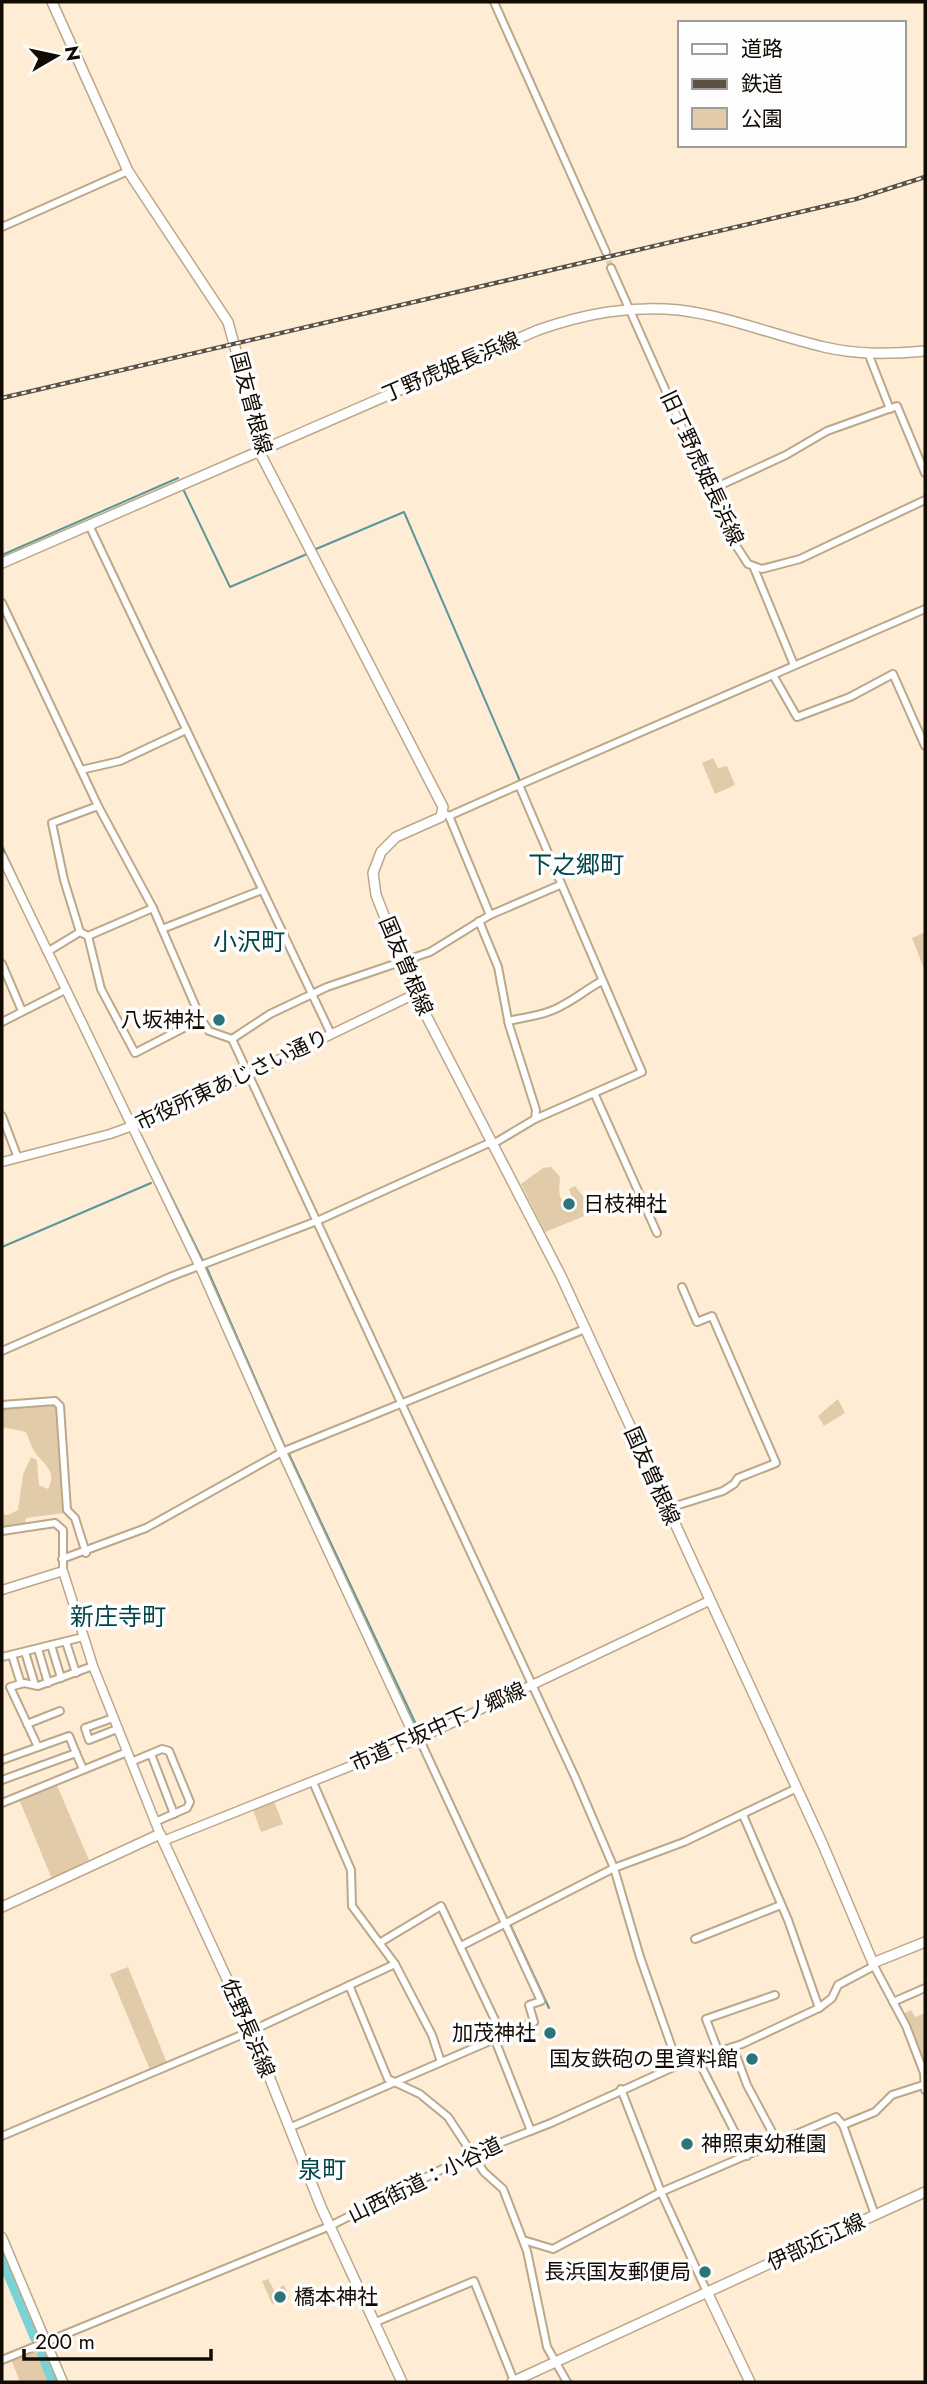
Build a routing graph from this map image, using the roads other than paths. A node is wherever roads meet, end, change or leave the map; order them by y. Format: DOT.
graph roads {
  1 [pos="52,2"];
  2 [pos="494,2"];
  3 [pos="128,171"];
  4 [pos="2,228"];
  5 [pos="606,252"];
  6 [pos="611,268"];
  7 [pos="631,309"];
  8 [pos="925,351"];
  9 [pos="868,353"];
  10 [pos="890,409"];
  11 [pos="259,451"];
  12 [pos="925,473"];
  13 [pos="710,490"];
  14 [pos="925,500"];
  15 [pos="89,525"];
  16 [pos="2,563"];
  17 [pos="754,568"];
  18 [pos="2,603"];
  19 [pos="925,609"];
  20 [pos="794,665"];
  21 [pos="773,675"];
  22 [pos="186,730"];
  23 [pos="925,746"];
  24 [pos="81,770"];
  25 [pos="519,785"];
  26 [pos="98,806"];
  27 [pos="446,814"];
  28 [pos="2,857"];
  29 [pos="560,885"];
  30 [pos="262,890"];
  31 [pos="153,908"];
  32 [pos="490,915"];
  33 [pos="480,920"];
  34 [pos="162,929"];
  35 [pos="80,932"];
  36 [pos="88,936"];
  37 [pos="47,952"];
  38 [pos="402,962"];
  39 [pos="2,964"];
  40 [pos="602,981"];
  41 [pos="65,989"];
  42 [pos="415,994"];
  43 [pos="312,995"];
  44 [pos="22,1011"];
  45 [pos="201,1019"];
  46 [pos="508,1021"];
  47 [pos="2,1022"];
  48 [pos="331,1034"];
  49 [pos="232,1039"];
  50 [pos="249,1074"];
  51 [pos="595,1095"];
  52 [pos="2,1116"];
  53 [pos="536,1119"];
  54 [pos="131,1128"];
  55 [pos="493,1144"];
  56 [pos="18,1158"];
  57 [pos="2,1162"];
  58 [pos="317,1221"];
  59 [pos="657,1233"];
  60 [pos="200,1267"];
  61 [pos="682,1287"];
  62 [pos="586,1329"];
  63 [pos="2,1351"];
  64 [pos="403,1404"];
  65 [pos="2,1405"];
  66 [pos="286,1451"];
  67 [pos="666,1509"];
  68 [pos="2,1531"];
  69 [pos="86,1553"];
  70 [pos="62,1559"];
  71 [pos="63,1571"];
  72 [pos="2,1590"];
  73 [pos="709,1601"];
  74 [pos="83,1637"];
  75 [pos="66,1642"];
  76 [pos="51,1645"];
  77 [pos="38,1648"];
  78 [pos="25,1652"];
  79 [pos="12,1655"];
  80 [pos="2,1657"];
  81 [pos="93,1666"];
  82 [pos="75,1673"];
  83 [pos="61,1678"];
  84 [pos="48,1683"];
  85 [pos="21,1684"];
  86 [pos="533,1684"];
  87 [pos="35,1685"];
  88 [pos="60,1711"];
  89 [pos="113,1718"];
  90 [pos="27,1724"];
  91 [pos="117,1729"];
  92 [pos="420,1737"];
  93 [pos="38,1747"];
  94 [pos="76,1752"];
  95 [pos="127,1752"];
  96 [pos="151,1754"];
  97 [pos="2,1760"];
  98 [pos="131,1762"];
  99 [pos="83,1769"];
  100 [pos="2,1780"];
  101 [pos="313,1782"];
  102 [pos="797,1788"];
  103 [pos="2,1803"];
  104 [pos="174,1814"];
  105 [pos="743,1815"];
  106 [pos="155,1822"];
  107 [pos="162,1838"];
  108 [pos="614,1868"];
  109 [pos="781,1905"];
  110 [pos="2,1907"];
  111 [pos="504,1923"];
  112 [pos="695,1940"];
  113 [pos="381,1942"];
  114 [pos="925,1942"];
  115 [pos="461,1946"];
  116 [pos="395,1964"];
  117 [pos="873,1965"];
  118 [pos="349,1985"];
  119 [pos="925,1988"];
  120 [pos="775,1994"];
  121 [pos="893,2002"];
  122 [pos="819,2008"];
  123 [pos="251,2031"];
  124 [pos="499,2038"];
  125 [pos="733,2047"];
  126 [pos="719,2053"];
  127 [pos="698,2060"];
  128 [pos="442,2062"];
  129 [pos="678,2065"];
  130 [pos="392,2082"];
  131 [pos="924,2088"];
  132 [pos="621,2089"];
  133 [pos="843,2125"];
  134 [pos="289,2128"];
  135 [pos="531,2131"];
  136 [pos="2,2136"];
  137 [pos="778,2143"];
  138 [pos="474,2153"];
  139 [pos="747,2156"];
  140 [pos="661,2192"];
  141 [pos="925,2192"];
  142 [pos="875,2215"];
  143 [pos="330,2226"];
  144 [pos="2,2237"];
  145 [pos="523,2240"];
  146 [pos="708,2292"];
  147 [pos="376,2322"];
  148 [pos="46,2342"];
  149 [pos="2,2360"];
  150 [pos="554,2363"];
  151 [pos="62,2382"];
  152 [pos="402,2382"];
  153 [pos="513,2382"];
  154 [pos="567,2382"];
  155 [pos="750,2382"];
  1 -- 3 [label="main road, 国友曽根線"];
  2 -- 5 [label="street"];
  3 -- 4 [label="street"];
  3 -- 11 [label="main road, 国友曽根線"];
  6 -- 7 [label="street, 旧丁野虎姫長浜線"];
  7 -- 9 [label="main road, 丁野虎姫長浜線"];
  7 -- 11 [label="main road, 丁野虎姫長浜線"];
  7 -- 13 [label="street, 旧丁野虎姫長浜線"];
  8 -- 9 [label="main road, 丁野虎姫長浜線"];
  9 -- 10 [label="street"];
  10 -- 12 [label="street"];
  10 -- 13 [label="street"];
  11 -- 15 [label="main road, 丁野虎姫長浜線"];
  11 -- 27 [label="main road, 国友曽根線"];
  13 -- 17 [label="street, 旧丁野虎姫長浜線"];
  14 -- 17 [label="street, 旧丁野虎姫長浜線"];
  15 -- 16 [label="main road, 丁野虎姫長浜線"];
  15 -- 22 [label="street"];
  17 -- 20 [label="street"];
  18 -- 24 [label="street"];
  19 -- 20 [label="street"];
  20 -- 21 [label="street"];
  21 -- 23 [label="street"];
  21 -- 25 [label="street"];
  22 -- 24 [label="street"];
  22 -- 30 [label="street"];
  24 -- 26 [label="street"];
  25 -- 27 [label="street"];
  25 -- 29 [label="street"];
  26 -- 31 [label="street"];
  26 -- 35 [label="street"];
  27 -- 32 [label="street"];
  27 -- 38 [label="main road, 国友曽根線"];
  28 -- 37 [label="street"];
  29 -- 32 [label="street"];
  29 -- 40 [label="street"];
  30 -- 34 [label="street"];
  30 -- 43 [label="street"];
  31 -- 34 [label="street"];
  31 -- 36 [label="street"];
  32 -- 33 [label="street"];
  33 -- 38 [label="street"];
  33 -- 46 [label="street"];
  34 -- 45 [label="street"];
  35 -- 36 [label="street"];
  35 -- 37 [label="street"];
  36 -- 45 [label="street"];
  37 -- 41 [label="street"];
  38 -- 42 [label="main road, 国友曽根線"];
  38 -- 43 [label="street"];
  39 -- 44 [label="street"];
  40 -- 46 [label="street"];
  40 -- 51 [label="street"];
  41 -- 44 [label="street"];
  41 -- 54 [label="street"];
  42 -- 48 [label="street, 市役所東あじさい通り"];
  42 -- 55 [label="main road, 国友曽根線"];
  43 -- 48 [label="street"];
  43 -- 49 [label="street"];
  44 -- 47 [label="street"];
  45 -- 49 [label="street"];
  46 -- 53 [label="street"];
  48 -- 50 [label="street, 市役所東あじさい通り"];
  49 -- 50 [label="street"];
  50 -- 54 [label="street, 市役所東あじさい通り"];
  50 -- 58 [label="street"];
  51 -- 53 [label="street"];
  51 -- 59 [label="street"];
  52 -- 56 [label="street"];
  53 -- 55 [label="street"];
  54 -- 56 [label="street, 市役所東あじさい通り"];
  54 -- 60 [label="street"];
  55 -- 58 [label="street"];
  55 -- 62 [label="main road, 国友曽根線"];
  56 -- 57 [label="street, 市役所東あじさい通り"];
  58 -- 60 [label="street"];
  58 -- 64 [label="street"];
  60 -- 63 [label="street"];
  60 -- 66 [label="street"];
  61 -- 67 [label="street"];
  62 -- 64 [label="street"];
  62 -- 67 [label="main road, 国友曽根線"];
  64 -- 66 [label="street"];
  64 -- 86 [label="street"];
  65 -- 69 [label="street"];
  66 -- 69 [label="street"];
  66 -- 92 [label="street"];
  67 -- 73 [label="main road, 国友曽根線"];
  68 -- 70 [label="street"];
  69 -- 70 [label="street"];
  70 -- 71 [label="street"];
  71 -- 72 [label="street"];
  71 -- 74 [label="street"];
  73 -- 86 [label="street, 市道下坂中下ノ郷線"];
  73 -- 102 [label="main road, 国友曽根線"];
  74 -- 75 [label="street"];
  74 -- 81 [label="street"];
  75 -- 76 [label="street"];
  75 -- 82 [label="street"];
  76 -- 77 [label="street"];
  76 -- 83 [label="street"];
  77 -- 78 [label="street"];
  77 -- 84 [label="street"];
  78 -- 79 [label="street"];
  78 -- 87 [label="street"];
  79 -- 80 [label="street"];
  79 -- 85 [label="street"];
  81 -- 82 [label="street"];
  81 -- 89 [label="street"];
  82 -- 83 [label="street"];
  83 -- 84 [label="street"];
  84 -- 87 [label="street"];
  85 -- 87 [label="street"];
  85 -- 90 [label="street"];
  86 -- 92 [label="street, 市道下坂中下ノ郷線"];
  86 -- 108 [label="street"];
  88 -- 90 [label="street"];
  89 -- 91 [label="street"];
  89 -- 91 [label="street"];
  90 -- 93 [label="street"];
  91 -- 95 [label="street"];
  92 -- 101 [label="street, 市道下坂中下ノ郷線"];
  92 -- 111 [label="street"];
  93 -- 94 [label="street"];
  93 -- 97 [label="street"];
  94 -- 99 [label="street"];
  94 -- 100 [label="street"];
  95 -- 98 [label="street"];
  95 -- 99 [label="street"];
  96 -- 98 [label="street"];
  96 -- 104 [label="street"];
  96 -- 104 [label="street"];
  98 -- 106 [label="street"];
  99 -- 103 [label="street"];
  101 -- 107 [label="street, 市道下坂中下ノ郷線"];
  101 -- 113 [label="street"];
  102 -- 105 [label="street"];
  102 -- 117 [label="main road, 国友曽根線"];
  104 -- 106 [label="street"];
  105 -- 108 [label="street"];
  105 -- 109 [label="street"];
  106 -- 107 [label="street"];
  107 -- 110 [label="main road"];
  107 -- 123 [label="main road, 佐野長浜線"];
  108 -- 111 [label="street"];
  108 -- 129 [label="street"];
  109 -- 112 [label="street"];
  109 -- 122 [label="street"];
  111 -- 115 [label="street"];
  111 -- 124 [label="street"];
  113 -- 115 [label="street"];
  113 -- 116 [label="street"];
  114 -- 117 [label="main road"];
  115 -- 124 [label="street"];
  116 -- 118 [label="street"];
  116 -- 128 [label="street"];
  117 -- 121 [label="street"];
  117 -- 122 [label="street, 山西街道：小谷道"];
  118 -- 123 [label="street"];
  118 -- 130 [label="street"];
  119 -- 121 [label="street"];
  120 -- 126 [label="street"];
  121 -- 131 [label="street"];
  122 -- 125 [label="street, 山西街道：小谷道"];
  123 -- 134 [label="main road, 佐野長浜線"];
  123 -- 136 [label="street"];
  124 -- 128 [label="street"];
  124 -- 135 [label="street"];
  125 -- 126 [label="street, 山西街道：小谷道"];
  125 -- 137 [label="street"];
  126 -- 127 [label="street, 山西街道：小谷道"];
  127 -- 129 [label="street, 山西街道：小谷道"];
  127 -- 139 [label="street"];
  128 -- 130 [label="street"];
  129 -- 132 [label="street, 山西街道：小谷道"];
  130 -- 134 [label="street"];
  130 -- 138 [label="street"];
  131 -- 133 [label="street"];
  132 -- 135 [label="street, 山西街道：小谷道"];
  132 -- 140 [label="street"];
  133 -- 137 [label="street"];
  133 -- 142 [label="street"];
  134 -- 143 [label="main road, 佐野長浜線"];
  135 -- 138 [label="street, 山西街道：小谷道"];
  137 -- 139 [label="street"];
  138 -- 143 [label="street, 山西街道：小谷道"];
  138 -- 145 [label="street"];
  139 -- 140 [label="street"];
  140 -- 145 [label="street"];
  140 -- 146 [label="street"];
  141 -- 142 [label="main road, 伊部近江線"];
  142 -- 146 [label="main road, 伊部近江線"];
  143 -- 147 [label="main road, 佐野長浜線"];
  143 -- 148 [label="street, 山西街道：小谷道"];
  144 -- 148 [label="street"];
  145 -- 150 [label="street"];
  146 -- 150 [label="main road"];
  146 -- 155 [label="main road"];
  147 -- 152 [label="main road, 佐野長浜線"];
  147 -- 153 [label="street"];
  148 -- 149 [label="street, 山西街道：小谷道"];
  148 -- 151 [label="street"];
  150 -- 153 [label="main road"];
  150 -- 154 [label="street"];
}
